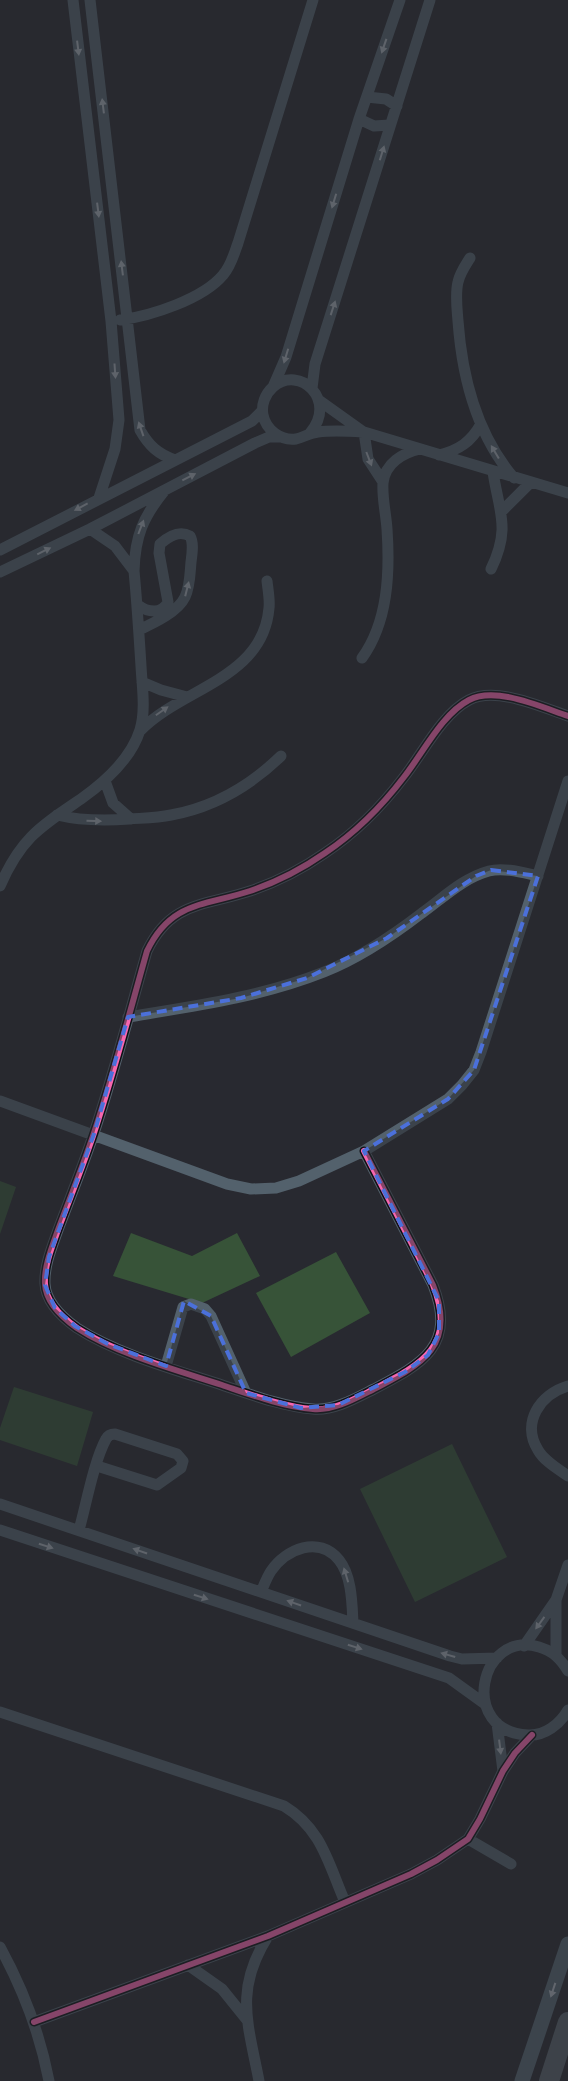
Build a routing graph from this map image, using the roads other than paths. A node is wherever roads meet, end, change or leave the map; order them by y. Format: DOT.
graph roads {
  1 [pos="72,0"];
  2 [pos="90,0"];
  3 [pos="313,0"];
  4 [pos="400,0"];
  5 [pos="430,0"];
  6 [pos="367,96"];
  7 [pos="397,106"];
  8 [pos="359,119"];
  9 [pos="390,125"];
  10 [pos="470,258"];
  11 [pos="128,319"];
  12 [pos="111,321"];
  13 [pos="273,387"];
  14 [pos="312,388"];
  15 [pos="320,401"];
  16 [pos="262,411"];
  17 [pos="481,424"];
  18 [pos="310,432"];
  19 [pos="364,432"];
  20 [pos="280,437"];
  21 [pos="420,449"];
  22 [pos="439,455"];
  23 [pos="175,460"];
  24 [pos="493,472"];
  25 [pos="514,478"];
  26 [pos="383,482"];
  27 [pos="530,483"];
  28 [pos="164,490"];
  29 [pos="568,493"];
  30 [pos="99,498"];
  31 [pos="502,511"];
  32 [pos="90,529"];
  33 [pos="0,550"];
  34 [pos="491,569"];
  35 [pos="134,571"];
  36 [pos="0,572"];
  37 [pos="267,581"];
  38 [pos="138,605"];
  39 [pos="168,609"];
  40 [pos="139,630"];
  41 [pos="362,658"];
  42 [pos="142,682"];
  43 [pos="187,697"];
  44 [pos="568,716"];
  45 [pos="140,730"];
  46 [pos="281,756"];
  47 [pos="568,781"];
  48 [pos="105,782"];
  49 [pos="57,815"];
  50 [pos="131,819"];
  51 [pos="538,876"];
  52 [pos="0,886"];
  53 [pos="128,1017"];
  54 [pos="0,1101"];
  55 [pos="94,1134"];
  56 [pos="364,1151"];
  57 [pos="166,1366"];
  58 [pos="568,1386"];
  59 [pos="246,1393"];
  60 [pos="96,1466"];
  61 [pos="568,1476"];
  62 [pos="0,1504"];
  63 [pos="0,1530"];
  64 [pos="79,1530"];
  65 [pos="568,1565"];
  66 [pos="261,1592"];
  67 [pos="556,1600"];
  68 [pos="353,1623"];
  69 [pos="524,1646"];
  70 [pos="556,1655"];
  71 [pos="497,1658"];
  72 [pos="568,1671"];
  73 [pos="485,1704"];
  74 [pos="0,1712"];
  75 [pos="567,1715"];
  76 [pos="497,1723"];
  77 [pos="532,1735"];
  78 [pos="502,1771"];
  79 [pos="468,1839"];
  80 [pos="511,1864"];
  81 [pos="345,1902"];
  82 [pos="268,1936"];
  83 [pos="568,1944"];
  84 [pos="0,1947"];
  85 [pos="188,1965"];
  86 [pos="248,2021"];
  87 [pos="34,2022"];
  88 [pos="568,2022"];
  89 [pos="49,2081"];
  90 [pos="259,2081"];
  91 [pos="522,2081"];
  92 [pos="549,2081"];
  1 -- 12 [label="street, one-way"];
  11 -- 2 [label="street, one-way"];
  3 -- 11 [label="street"];
  4 -- 6 [label="street, one-way"];
  5 -- 7 [label="street"];
  6 -- 7 [label="street"];
  6 -- 8 [label="street"];
  7 -- 9 [label="street"];
  8 -- 9 [label="street"];
  8 -- 13 [label="street, one-way"];
  14 -- 9 [label="street, one-way"];
  10 -- 17 [label="street"];
  11 -- 12 [label="street"];
  23 -- 11 [label="street, one-way"];
  12 -- 30 [label="street, one-way"];
  13 -- 14 [label="street"];
  13 -- 16 [label="street"];
  14 -- 15 [label="street"];
  15 -- 18 [label="street"];
  15 -- 19 [label="street"];
  16 -- 20 [label="street"];
  16 -- 23 [label="street"];
  17 -- 22 [label="street"];
  25 -- 17 [label="street, one-way"];
  18 -- 19 [label="street"];
  18 -- 20 [label="street"];
  19 -- 21 [label="street"];
  19 -- 26 [label="street, one-way"];
  28 -- 20 [label="street, one-way"];
  21 -- 22 [label="street"];
  21 -- 26 [label="street"];
  22 -- 24 [label="street"];
  23 -- 30 [label="street"];
  24 -- 25 [label="street"];
  24 -- 31 [label="street"];
  25 -- 27 [label="street"];
  26 -- 41 [label="street"];
  27 -- 29 [label="street"];
  27 -- 31 [label="street"];
  28 -- 32 [label="street"];
  35 -- 28 [label="street, one-way"];
  30 -- 33 [label="street, one-way"];
  31 -- 34 [label="street"];
  32 -- 35 [label="street"];
  36 -- 32 [label="street, one-way"];
  35 -- 38 [label="street"];
  37 -- 43 [label="street"];
  38 -- 39 [label="street"];
  38 -- 40 [label="street"];
  39 -- 39 [label="street, one-way"];
  39 -- 40 [label="street"];
  40 -- 42 [label="street"];
  42 -- 43 [label="street"];
  42 -- 45 [label="street"];
  45 -- 43 [label="street, one-way"];
  44 -- 53 [label="street"];
  45 -- 48 [label="street"];
  46 -- 50 [label="street"];
  47 -- 51 [label="street"];
  48 -- 49 [label="street"];
  48 -- 50 [label="street"];
  49 -- 50 [label="street, one-way"];
  49 -- 52 [label="street"];
  51 -- 53 [label="street"];
  51 -- 56 [label="street"];
  53 -- 55 [label="street"];
  54 -- 55 [label="street"];
  55 -- 56 [label="street"];
  55 -- 57 [label="street"];
  56 -- 59 [label="street"];
  57 -- 59 [label="street"];
  57 -- 59 [label="street"];
  58 -- 61 [label="street"];
  60 -- 60 [label="street"];
  60 -- 64 [label="street"];
  62 -- 64 [label="street"];
  63 -- 73 [label="street, one-way"];
  66 -- 64 [label="street, one-way"];
  65 -- 67 [label="street"];
  68 -- 66 [label="street, one-way"];
  68 -- 66 [label="street, one-way"];
  67 -- 69 [label="street, one-way"];
  67 -- 70 [label="street"];
  71 -- 68 [label="street, one-way"];
  69 -- 70 [label="street"];
  69 -- 71 [label="street"];
  70 -- 72 [label="street"];
  71 -- 73 [label="street"];
  73 -- 76 [label="street"];
  74 -- 81 [label="street"];
  75 -- 77 [label="street"];
  76 -- 77 [label="street"];
  76 -- 78 [label="street, one-way"];
  77 -- 78 [label="street"];
  78 -- 79 [label="street"];
  79 -- 80 [label="street"];
  79 -- 81 [label="street"];
  81 -- 82 [label="street"];
  82 -- 85 [label="street"];
  82 -- 86 [label="street"];
  83 -- 91 [label="main road, one-way"];
  84 -- 87 [label="street"];
  85 -- 86 [label="street"];
  85 -- 87 [label="street"];
  86 -- 90 [label="street"];
  87 -- 89 [label="street"];
  88 -- 92 [label="highway"];
}
